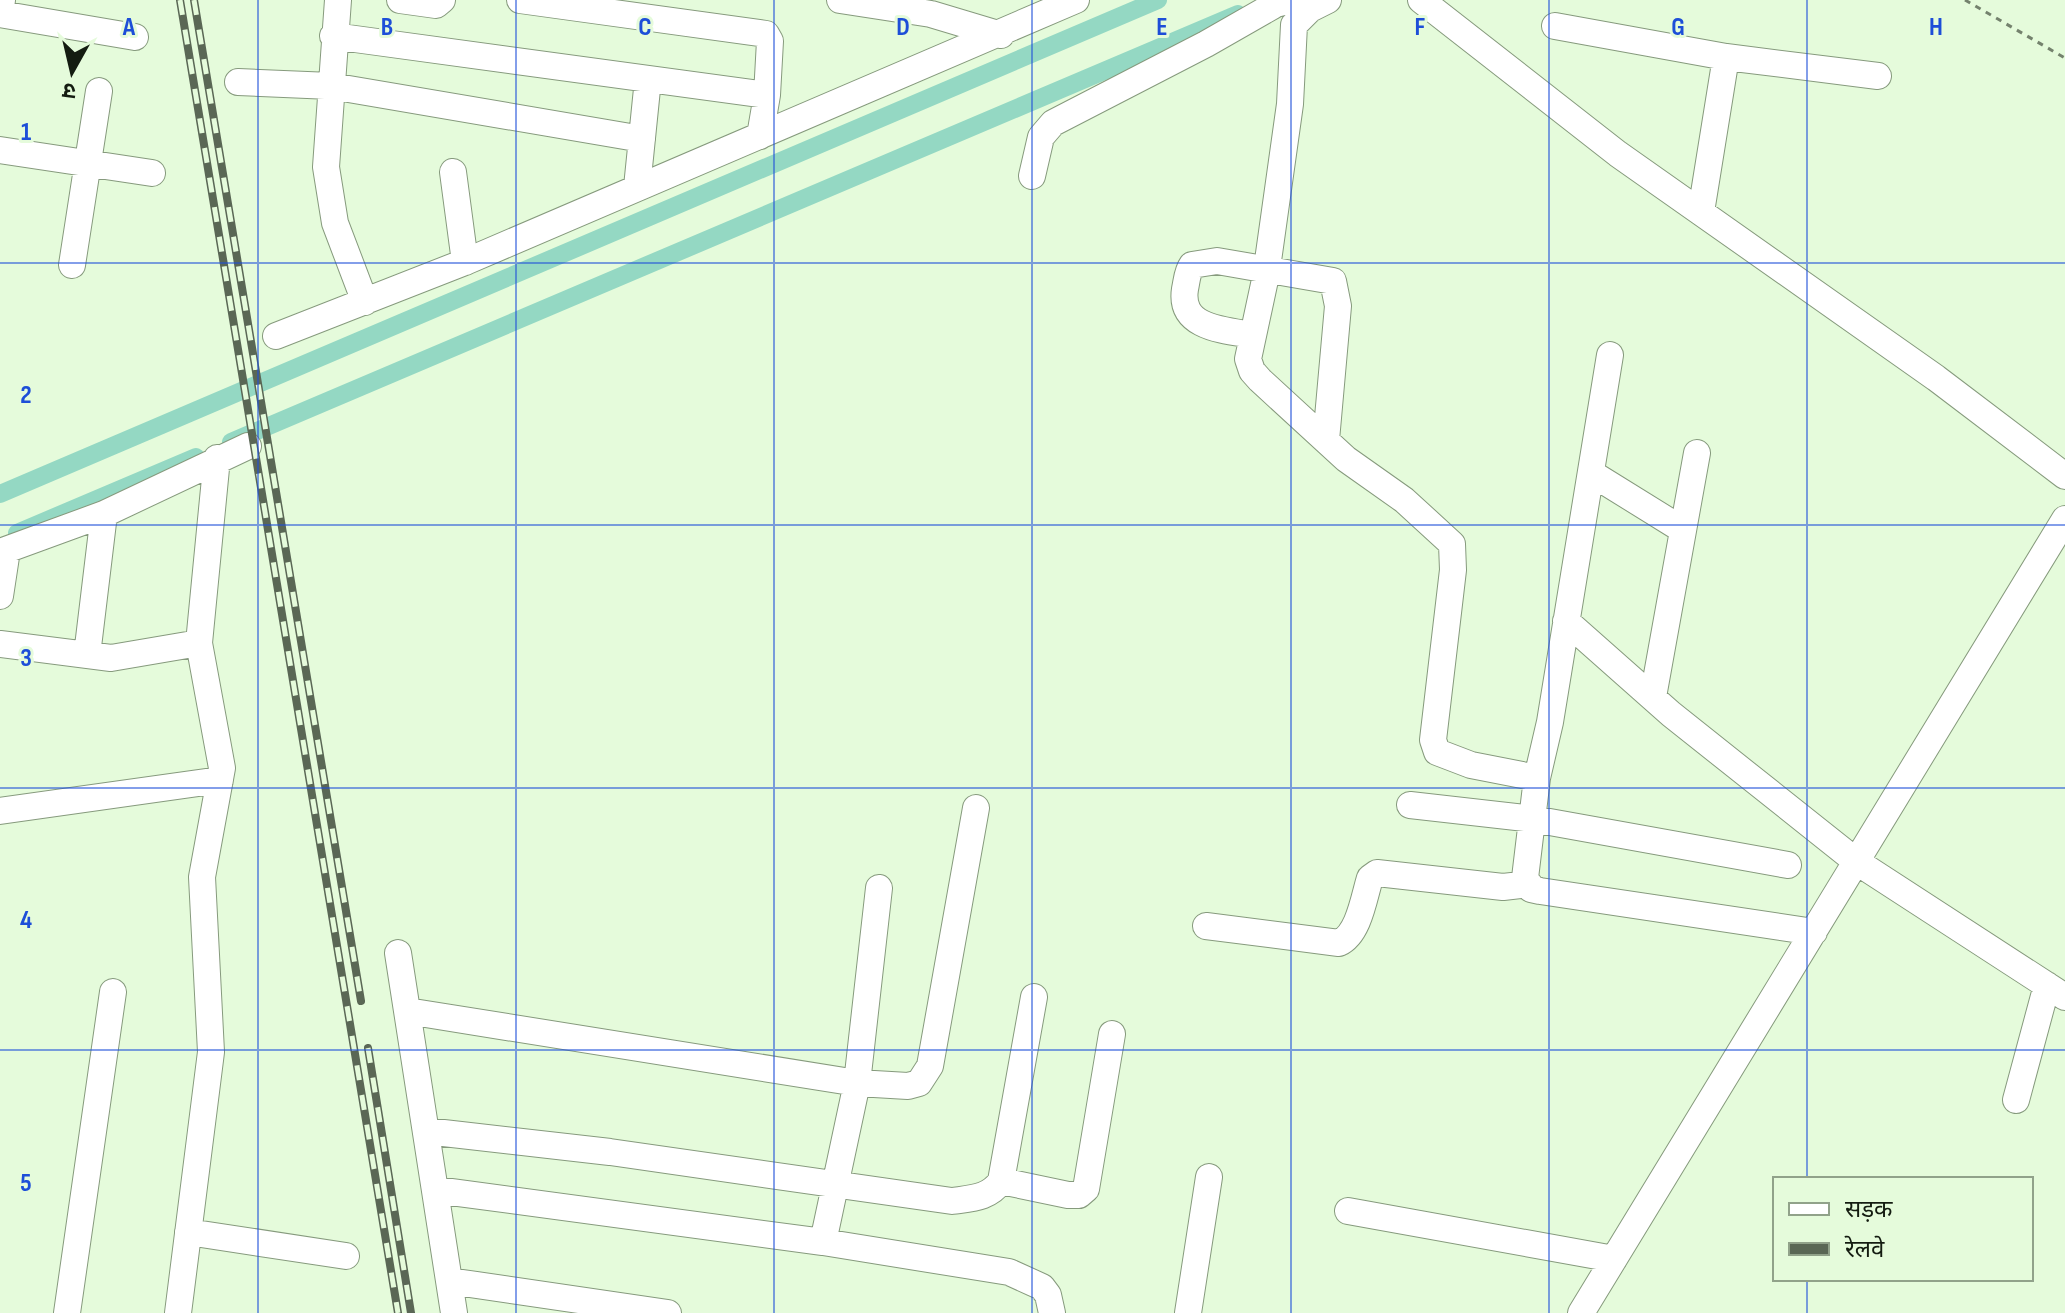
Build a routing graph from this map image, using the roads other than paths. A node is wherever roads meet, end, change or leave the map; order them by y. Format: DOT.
graph roads {
  1 [pos="2,0"];
  2 [pos="338,0"];
  3 [pos="400,0"];
  4 [pos="442,0"];
  5 [pos="520,0"];
  6 [pos="840,0"];
  7 [pos="1076,0"];
  8 [pos="1291,0"];
  9 [pos="1326,0"];
  10 [pos="1421,0"];
  11 [pos="37,10"];
  12 [pos="1555,26"];
  13 [pos="1001,35"];
  14 [pos="333,36"];
  15 [pos="135,37"];
  16 [pos="1726,57"];
  17 [pos="1878,76"];
  18 [pos="648,79"];
  19 [pos="238,82"];
  20 [pos="331,86"];
  21 [pos="99,91"];
  22 [pos="767,95"];
  23 [pos="760,136"];
  24 [pos="642,139"];
  25 [pos="0,150"];
  26 [pos="88,163"];
  27 [pos="453,172"];
  28 [pos="152,173"];
  29 [pos="1032,176"];
  30 [pos="637,187"];
  31 [pos="1701,212"];
  32 [pos="465,262"];
  33 [pos="72,265"];
  34 [pos="1267,268"];
  35 [pos="365,302"];
  36 [pos="1253,335"];
  37 [pos="276,336"];
  38 [pos="1610,355"];
  39 [pos="1326,440"];
  40 [pos="248,446"];
  41 [pos="1697,453"];
  42 [pos="217,458"];
  43 [pos="1591,473"];
  44 [pos="2065,476"];
  45 [pos="104,514"];
  46 [pos="2065,519"];
  47 [pos="1683,530"];
  48 [pos="4,551"];
  49 [pos="0,596"];
  50 [pos="1566,621"];
  51 [pos="199,643"];
  52 [pos="0,644"];
  53 [pos="87,655"];
  54 [pos="1653,697"];
  55 [pos="1537,778"];
  56 [pos="220,780"];
  57 [pos="1410,805"];
  58 [pos="976,808"];
  59 [pos="0,811"];
  60 [pos="1533,819"];
  61 [pos="1857,862"];
  62 [pos="1788,865"];
  63 [pos="1529,884"];
  64 [pos="879,888"];
  65 [pos="1206,926"];
  66 [pos="1814,932"];
  67 [pos="398,953"];
  68 [pos="2056,991"];
  69 [pos="113,992"];
  70 [pos="1034,997"];
  71 [pos="407,1011"];
  72 [pos="1112,1034"];
  73 [pos="857,1083"];
  74 [pos="2016,1100"];
  75 [pos="426,1131"];
  76 [pos="1209,1177"];
  77 [pos="1001,1181"];
  78 [pos="834,1183"];
  79 [pos="436,1190"];
  80 [pos="1348,1211"];
  81 [pos="188,1232"];
  82 [pos="823,1242"];
  83 [pos="346,1256"];
  84 [pos="1614,1259"];
  85 [pos="449,1281"];
  86 [pos="67,1313"];
  87 [pos="178,1313"];
  88 [pos="454,1313"];
  89 [pos="668,1313"];
  90 [pos="1052,1313"];
  91 [pos="1188,1313"];
  92 [pos="1581,1313"];
  1 -- 11 [label="street"];
  2 -- 14 [label="street"];
  3 -- 4 [label="street"];
  5 -- 22 [label="street"];
  6 -- 13 [label="street"];
  7 -- 13 [label="street"];
  8 -- 29 [label="street"];
  9 -- 34 [label="street"];
  10 -- 31 [label="street"];
  11 -- 15 [label="street"];
  12 -- 16 [label="street"];
  13 -- 23 [label="street"];
  14 -- 18 [label="street"];
  14 -- 20 [label="street"];
  16 -- 17 [label="street"];
  16 -- 31 [label="street"];
  18 -- 22 [label="street"];
  18 -- 24 [label="street"];
  19 -- 20 [label="street"];
  20 -- 24 [label="street"];
  20 -- 35 [label="street"];
  21 -- 26 [label="street"];
  22 -- 23 [label="street"];
  23 -- 30 [label="street"];
  24 -- 30 [label="street"];
  25 -- 26 [label="street"];
  26 -- 28 [label="street"];
  26 -- 33 [label="street"];
  27 -- 32 [label="street"];
  30 -- 32 [label="street"];
  31 -- 44 [label="street"];
  32 -- 35 [label="street"];
  34 -- 36 [label="street"];
  34 -- 36 [label="street"];
  34 -- 39 [label="street"];
  35 -- 37 [label="street"];
  36 -- 39 [label="street"];
  38 -- 43 [label="street"];
  39 -- 55 [label="street"];
  40 -- 42 [label="street"];
  41 -- 47 [label="street"];
  42 -- 45 [label="street"];
  42 -- 51 [label="street"];
  43 -- 47 [label="street"];
  43 -- 50 [label="street"];
  45 -- 48 [label="street"];
  45 -- 53 [label="street"];
  46 -- 61 [label="street"];
  47 -- 54 [label="street"];
  48 -- 49 [label="street"];
  50 -- 54 [label="street"];
  50 -- 55 [label="street"];
  51 -- 53 [label="street"];
  51 -- 56 [label="street"];
  52 -- 53 [label="street"];
  54 -- 61 [label="street"];
  55 -- 60 [label="street"];
  56 -- 59 [label="street"];
  56 -- 81 [label="street"];
  57 -- 60 [label="street"];
  58 -- 73 [label="street"];
  60 -- 62 [label="street"];
  60 -- 63 [label="street"];
  61 -- 66 [label="street"];
  61 -- 68 [label="street"];
  63 -- 65 [label="street"];
  63 -- 66 [label="street"];
  64 -- 73 [label="street"];
  66 -- 84 [label="street"];
  67 -- 71 [label="street"];
  68 -- 74 [label="street"];
  69 -- 86 [label="street"];
  70 -- 77 [label="street"];
  71 -- 73 [label="street"];
  71 -- 75 [label="street"];
  72 -- 77 [label="street"];
  73 -- 78 [label="street"];
  75 -- 78 [label="street"];
  75 -- 79 [label="street"];
  76 -- 91 [label="street"];
  77 -- 78 [label="street"];
  78 -- 82 [label="street"];
  79 -- 82 [label="street"];
  79 -- 85 [label="street"];
  80 -- 84 [label="street"];
  81 -- 83 [label="street"];
  81 -- 87 [label="street"];
  82 -- 90 [label="street"];
  84 -- 92 [label="street"];
  85 -- 88 [label="street"];
  85 -- 89 [label="street"];
}
